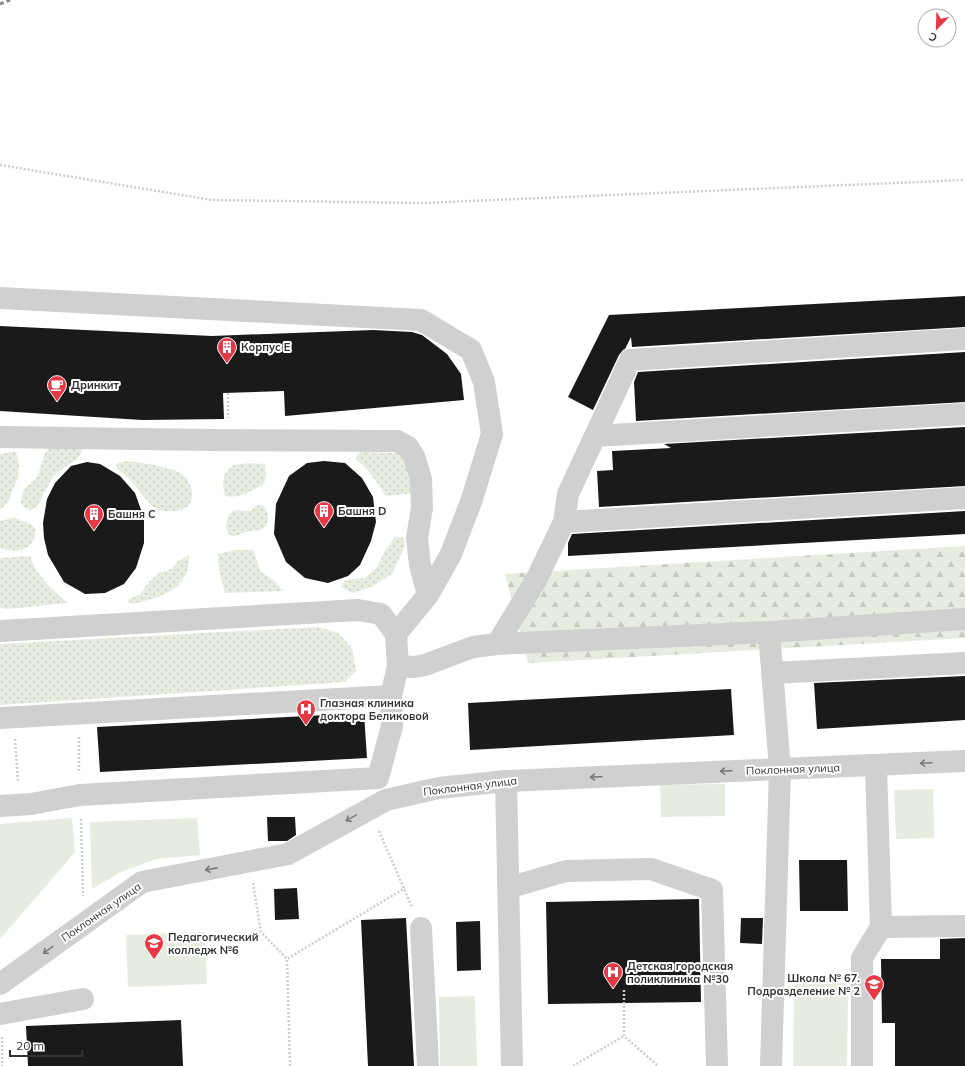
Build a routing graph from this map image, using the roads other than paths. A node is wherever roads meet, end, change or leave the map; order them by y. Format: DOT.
graph roads {
  1 [pos="0,298"];
  2 [pos="965,339"];
  3 [pos="965,414"];
  4 [pos="595,436"];
  5 [pos="0,437"];
  6 [pos="965,498"];
  7 [pos="564,522"];
  8 [pos="428,595"];
  9 [pos="965,619"];
  10 [pos="0,631"];
  11 [pos="769,632"];
  12 [pos="396,634"];
  13 [pos="497,644"];
  14 [pos="965,663"];
  15 [pos="398,666"];
  16 [pos="772,673"];
  17 [pos="391,696"];
  18 [pos="6,717"];
  19 [pos="965,761"];
  20 [pos="876,766"];
  21 [pos="780,769"];
  22 [pos="506,781"];
  23 [pos="10,806"];
  24 [pos="508,888"];
  25 [pos="965,926"];
  26 [pos="881,927"];
  27 [pos="421,928"];
  28 [pos="0,984"];
  29 [pos="82,999"];
  30 [pos="1,1013"];
  31 [pos="716,1064"];
  32 [pos="428,1066"];
  33 [pos="512,1066"];
  34 [pos="771,1066"];
  35 [pos="862,1066"];
  1 -- 8 [label="street"];
  2 -- 4 [label="street"];
  3 -- 4 [label="street"];
  4 -- 7 [label="street"];
  5 -- 8 [label="street"];
  6 -- 7 [label="street"];
  7 -- 13 [label="street"];
  8 -- 12 [label="street"];
  9 -- 11 [label="street"];
  10 -- 12 [label="street"];
  11 -- 13 [label="street"];
  11 -- 16 [label="street"];
  12 -- 15 [label="street"];
  13 -- 15 [label="street"];
  14 -- 16 [label="street"];
  15 -- 17 [label="street"];
  16 -- 21 [label="street"];
  17 -- 18 [label="street"];
  17 -- 23 [label="street"];
  19 -- 20 [label="street, Поклонная улица, one-way"];
  20 -- 21 [label="street, Поклонная улица"];
  20 -- 26 [label="street"];
  21 -- 22 [label="street, Поклонная улица, one-way"];
  21 -- 34 [label="street"];
  22 -- 24 [label="street"];
  22 -- 28 [label="street, Поклонная улица, one-way"];
  24 -- 31 [label="street"];
  24 -- 33 [label="street"];
  25 -- 26 [label="street"];
  26 -- 35 [label="street"];
  27 -- 32 [label="street"];
  29 -- 30 [label="street"];
}
